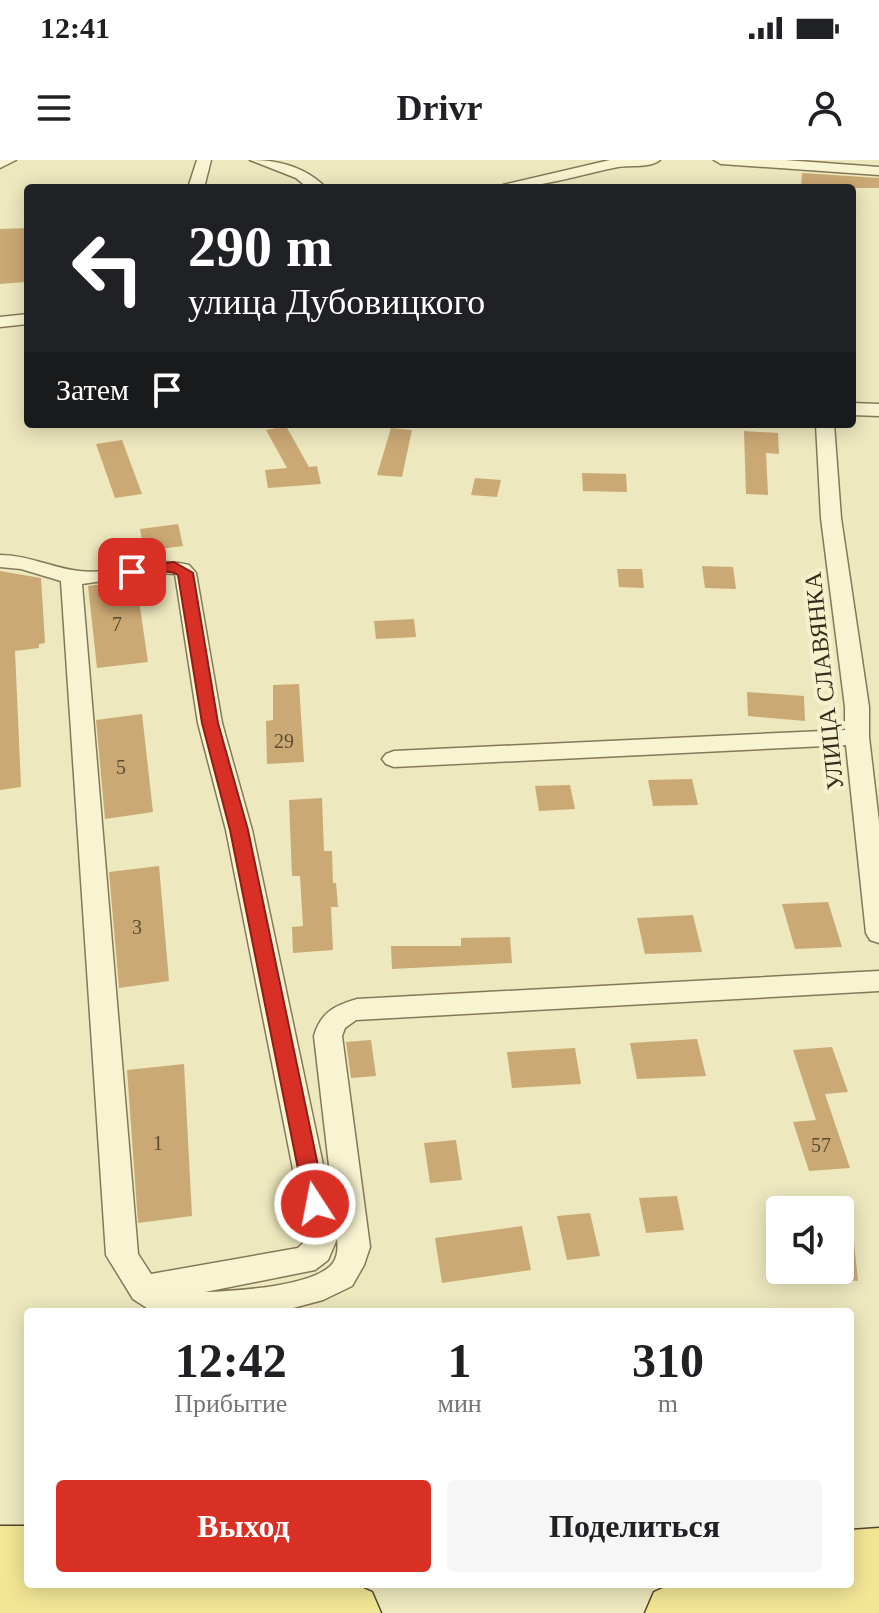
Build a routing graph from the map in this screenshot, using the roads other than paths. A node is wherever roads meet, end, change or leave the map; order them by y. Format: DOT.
graph roads {
  1 [pos="9,160"];
  2 [pos="204,160"];
  3 [pos="257,160"];
  4 [pos="653,160"];
  5 [pos="721,160"];
  6 [pos="0,164"];
  7 [pos="879,171"];
  8 [pos="197,184"];
  9 [pos="313,184"];
  10 [pos="525,184"];
  11 [pos="24,319"];
  12 [pos="0,322"];
  13 [pos="856,409"];
  14 [pos="879,410"];
  15 [pos="825,428"];
  16 [pos="0,561"];
  17 [pos="71,576"];
  18 [pos="857,737"];
  19 [pos="394,759"];
  20 [pos="879,933"];
  21 [pos="879,981"];
  22 [pos="144,1289"];
  23 [pos="0,1555"];
  24 [pos="24,1555"];
  25 [pos="879,1557"];
  26 [pos="854,1559"];
  27 [pos="0,1600"];
  28 [pos="879,1603"];
  29 [pos="351,1613"];
  30 [pos="675,1613"];
  1 -- 6 [label="street"];
  2 -- 8 [label="street"];
  3 -- 9 [label="street"];
  4 -- 10 [label="street"];
  5 -- 7 [label="street"];
  11 -- 12 [label="street"];
  13 -- 14 [label="street"];
  15 -- 18 [label="street, УЛИЦА СЛАВЯНКА"];
  16 -- 17 [label="street"];
  17 -- 22 [label="street"];
  17 -- 22 [label="street"];
  18 -- 19 [label="street"];
  18 -- 20 [label="street, УЛИЦА СЛАВЯНКА"];
  21 -- 22 [label="street"];
  23 -- 24 [label="main road"];
  25 -- 26 [label="main road"];
  27 -- 29 [label="main road"];
  28 -- 30 [label="main road"];
}
